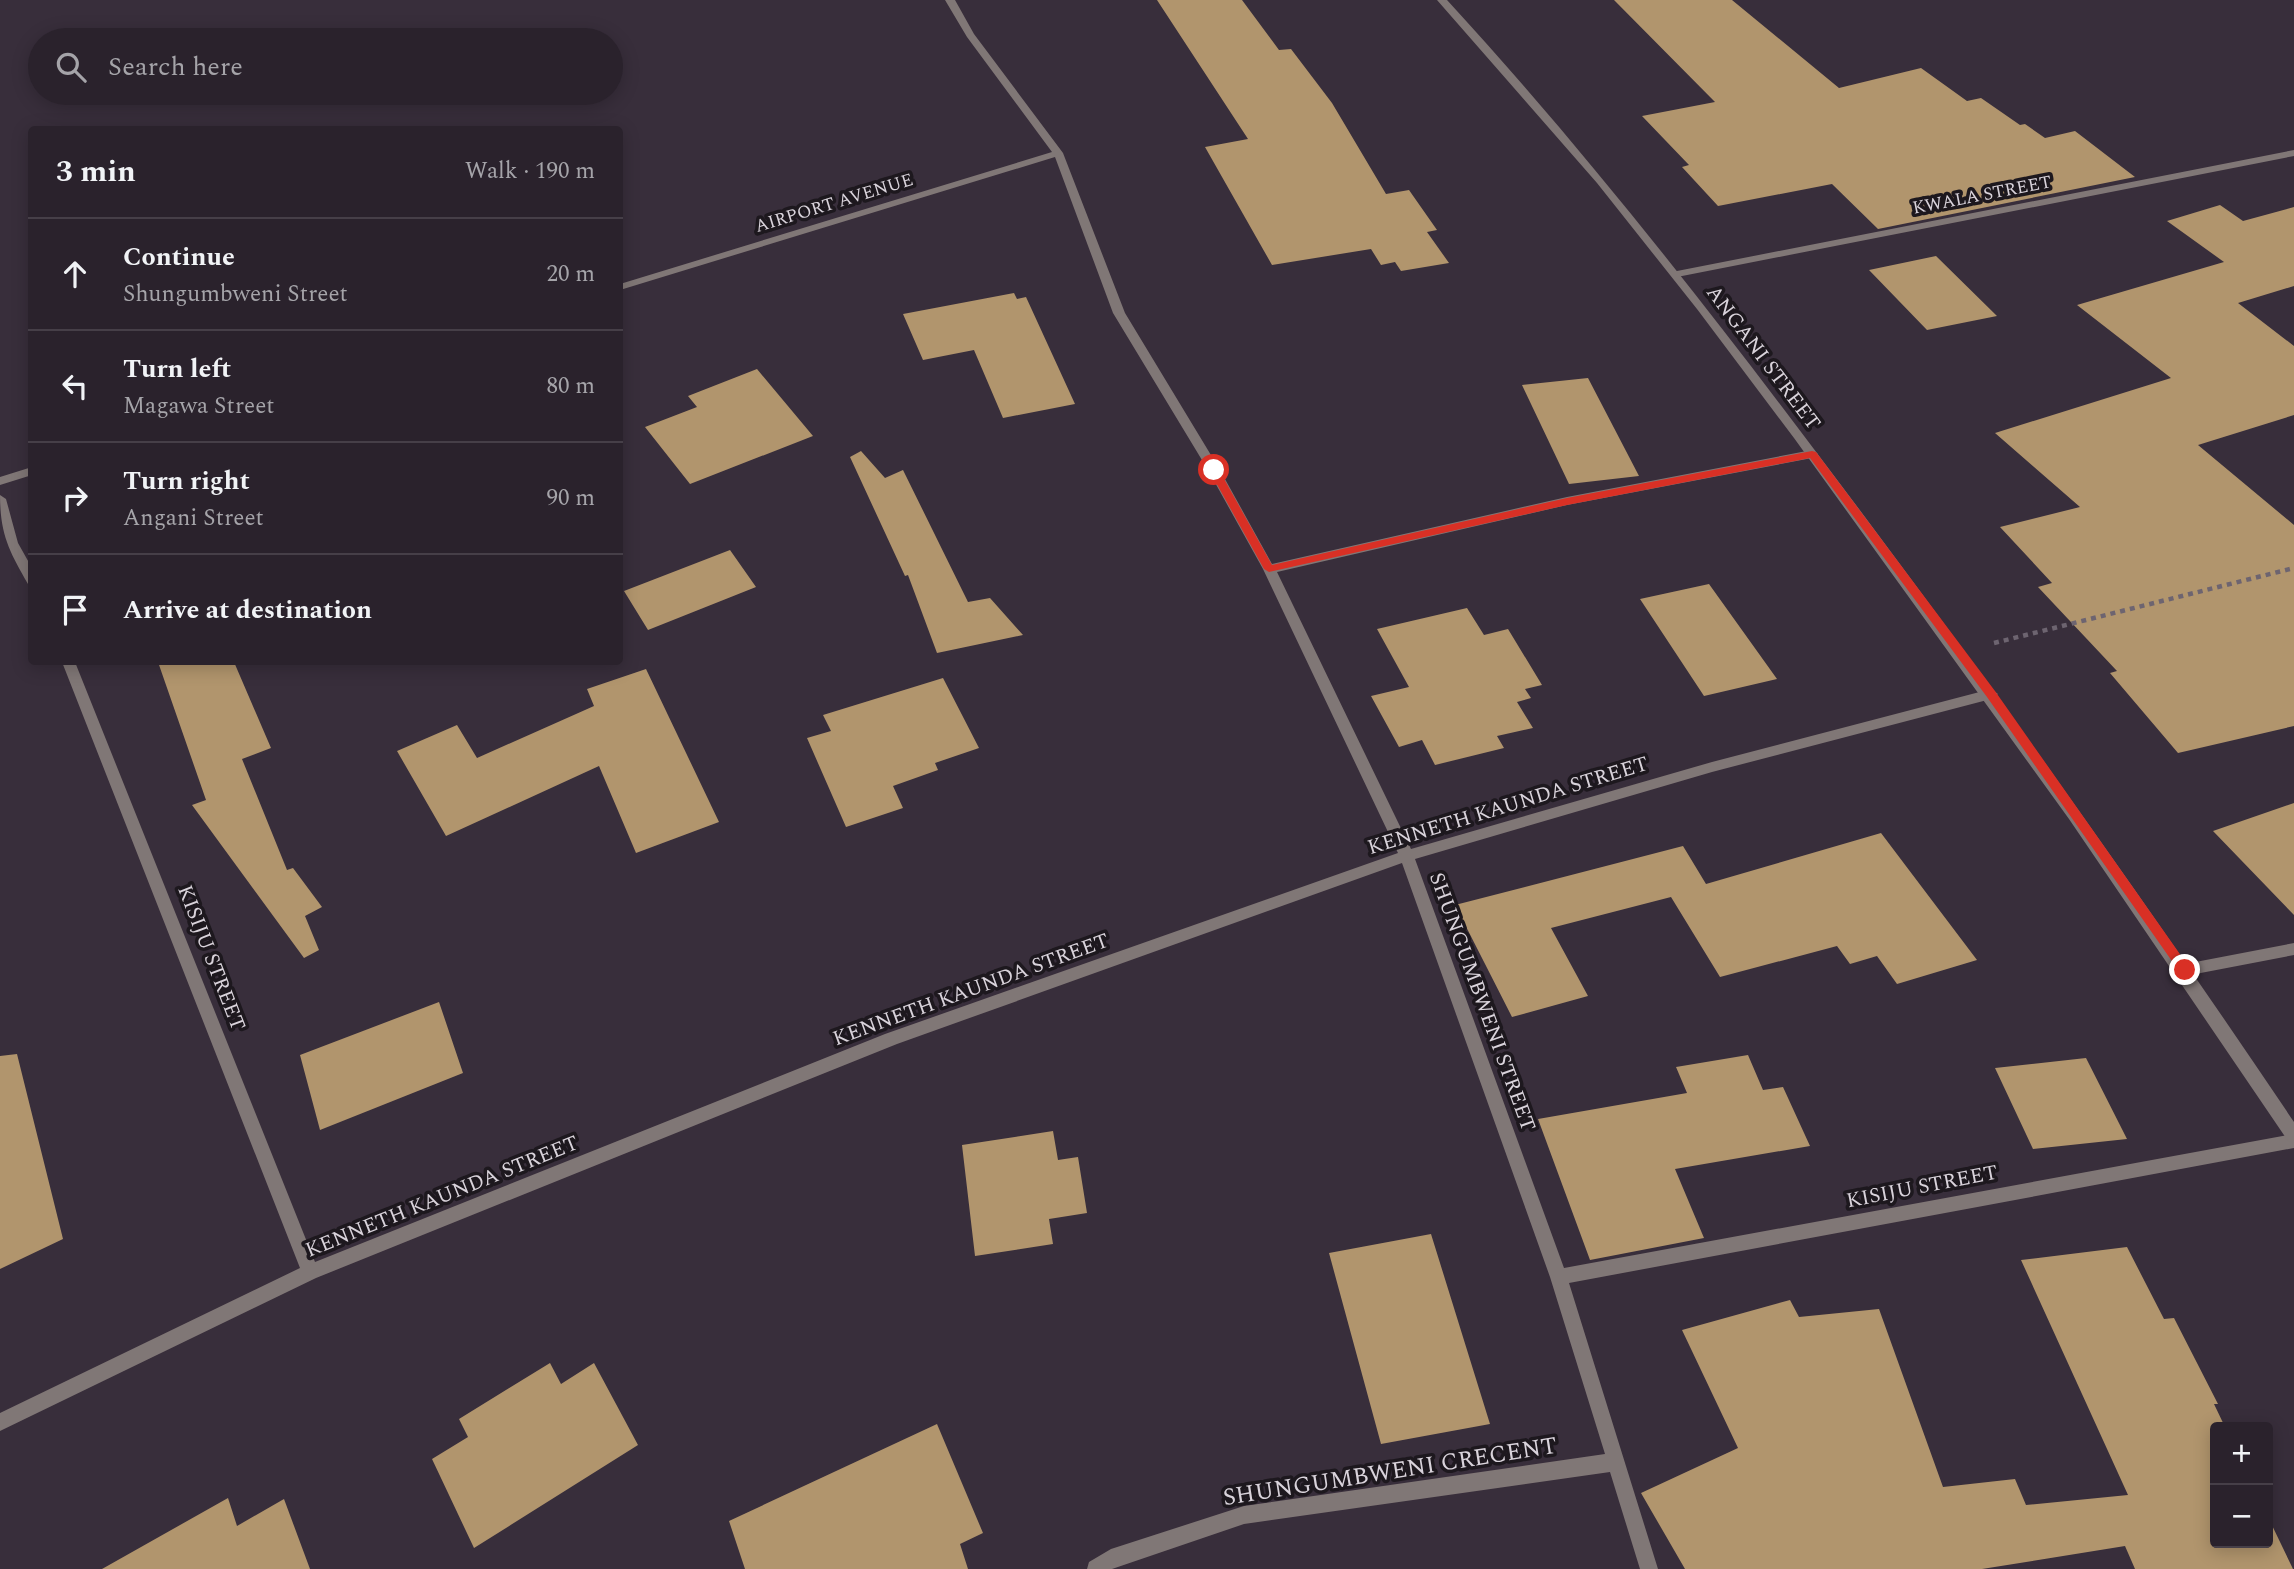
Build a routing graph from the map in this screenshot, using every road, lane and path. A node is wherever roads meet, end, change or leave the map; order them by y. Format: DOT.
graph roads {
  1 [pos="950,0"];
  2 [pos="1442,0"];
  3 [pos="1058,153"];
  4 [pos="2294,153"];
  5 [pos="1677,274"];
  6 [pos="623,286"];
  7 [pos="1812,454"];
  8 [pos="28,472"];
  9 [pos="0,481"];
  10 [pos="0,499"];
  11 [pos="2294,568"];
  12 [pos="1269,569"];
  13 [pos="28,573"];
  14 [pos="1959,652"];
  15 [pos="69,665"];
  16 [pos="1991,694"];
  17 [pos="1407,856"];
  18 [pos="2294,949"];
  19 [pos="2185,970"];
  20 [pos="2294,1139"];
  21 [pos="310,1272"];
  22 [pos="1559,1277"];
  23 [pos="0,1422"];
  24 [pos="1616,1462"];
  25 [pos="1096,1569"];
  26 [pos="1649,1569"];
  1 -- 3 [label="street, SHUNGUMBWENI STREET"];
  2 -- 5 [label="street, ANGANI STREET"];
  3 -- 6 [label="street, AIRPORT AVENUE"];
  3 -- 12 [label="street, SHUNGUMBWENI STREET"];
  4 -- 5 [label="street, KWALA STREET"];
  5 -- 7 [label="street, ANGANI STREET"];
  7 -- 12 [label="street"];
  7 -- 14 [label="street, ANGANI STREET"];
  8 -- 9 [label="street"];
  10 -- 13 [label="street"];
  11 -- 14 [label="path"];
  12 -- 17 [label="street, SHUNGUMBWENI STREET"];
  14 -- 16 [label="street, ANGANI STREET"];
  15 -- 21 [label="street, KISIJU STREET"];
  16 -- 17 [label="street, KENNETH KAUNDA STREET"];
  16 -- 19 [label="street, ANGANI STREET"];
  17 -- 21 [label="street, KENNETH KAUNDA STREET"];
  17 -- 22 [label="street, SHUNGUMBWENI STREET"];
  18 -- 19 [label="street"];
  19 -- 20 [label="street, ANGANI STREET"];
  20 -- 22 [label="street, KISIJU STREET"];
  21 -- 23 [label="street, KENNETH KAUNDA STREET"];
  22 -- 24 [label="street, SHUNGUMBWENI STREET"];
  24 -- 25 [label="street, SHUNGUMBWENI CRECENT"];
  24 -- 26 [label="street, SHUNGUMBWENI STREET"];
}
